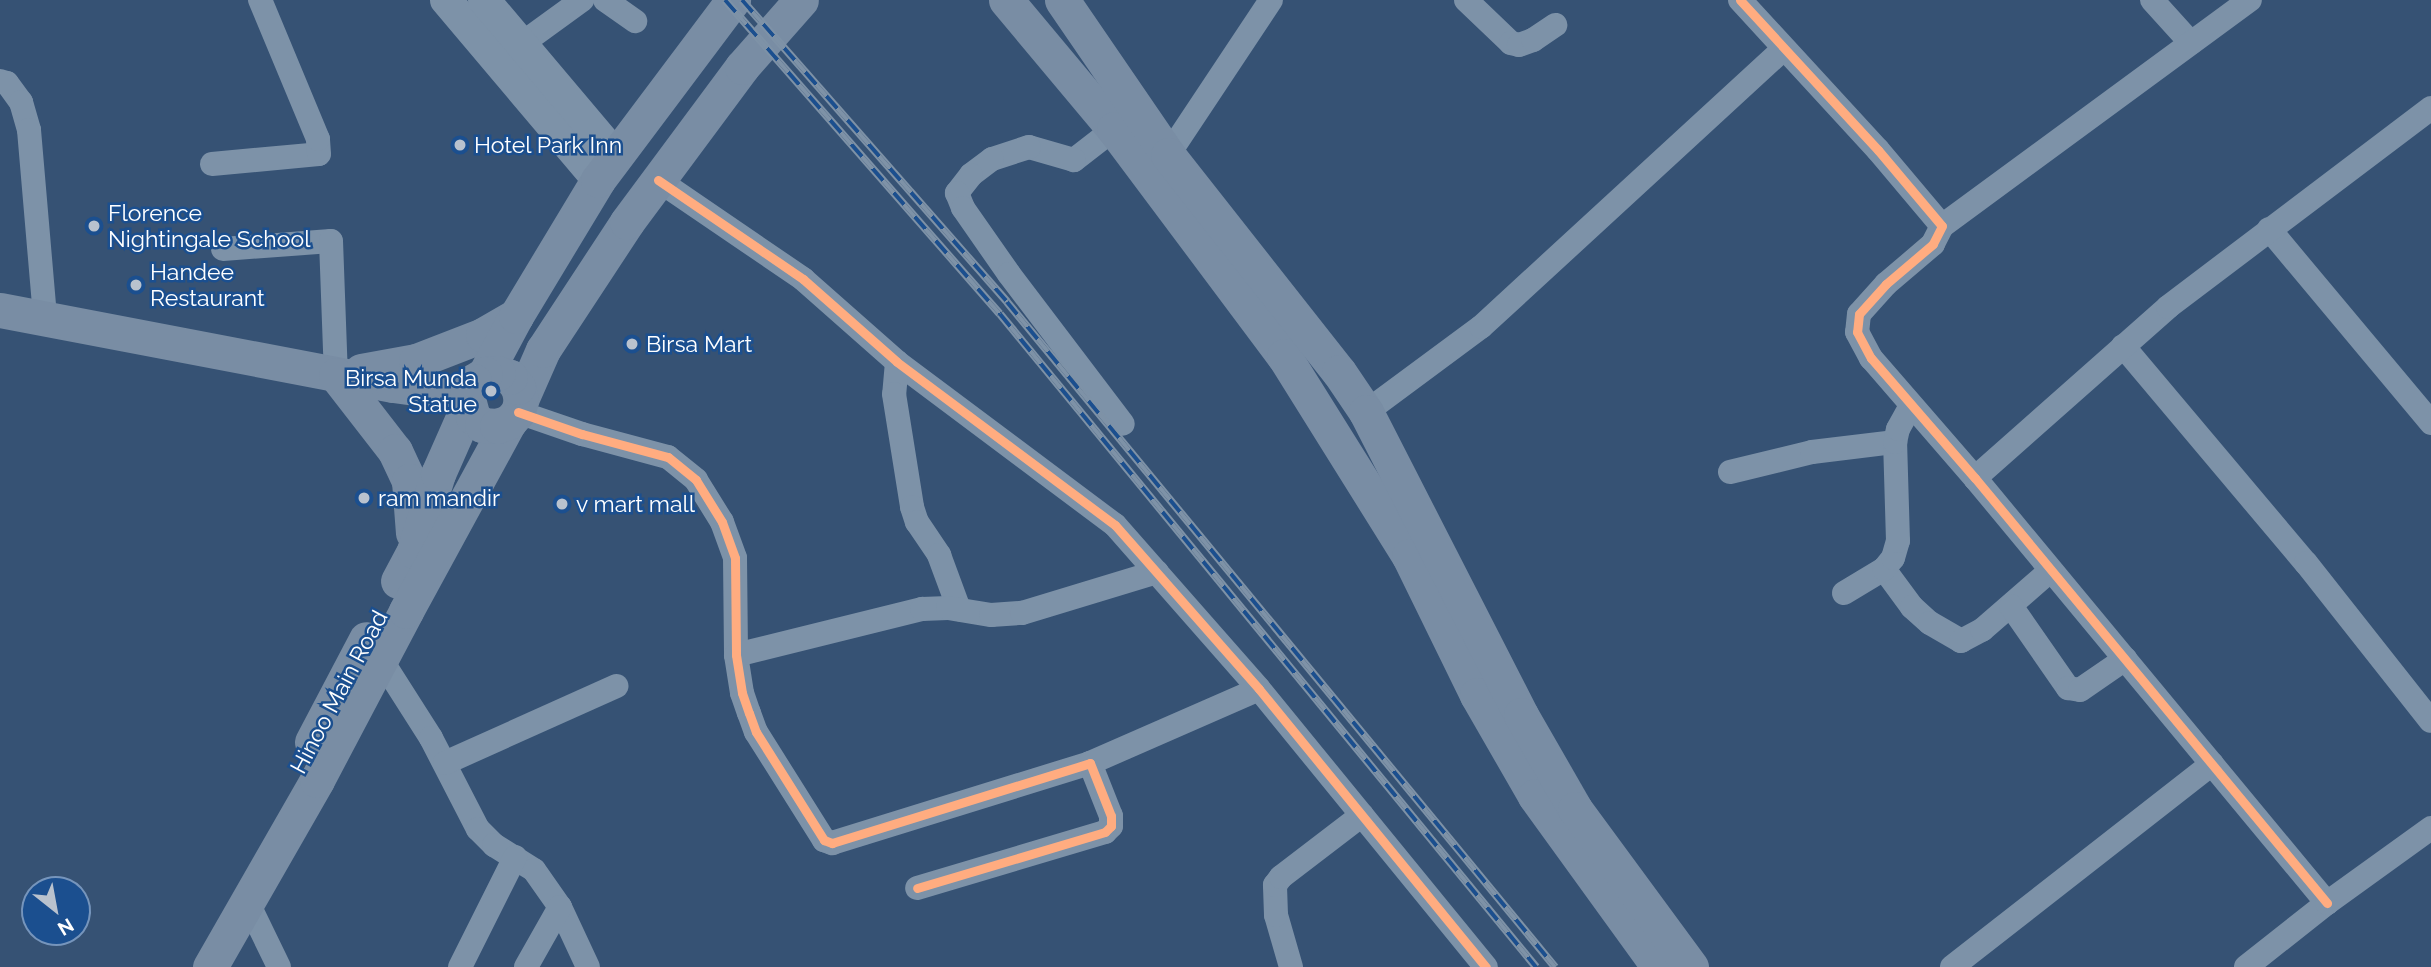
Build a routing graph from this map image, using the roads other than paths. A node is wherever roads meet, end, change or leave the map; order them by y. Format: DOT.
graph roads {
  1 [pos="260,0"];
  2 [pos="446,0"];
  3 [pos="484,0"];
  4 [pos="582,0"];
  5 [pos="605,0"];
  6 [pos="733,0"];
  7 [pos="801,0"];
  8 [pos="1006,0"];
  9 [pos="1062,0"];
  10 [pos="1271,0"];
  11 [pos="1466,0"];
  12 [pos="1740,0"];
  13 [pos="2152,0"];
  14 [pos="2250,0"];
  15 [pos="635,21"];
  16 [pos="1555,25"];
  17 [pos="2191,43"];
  18 [pos="520,45"];
  19 [pos="1783,49"];
  20 [pos="0,80"];
  21 [pos="2428,116"];
  22 [pos="1114,129"];
  23 [pos="1168,155"];
  24 [pos="212,164"];
  25 [pos="607,168"];
  26 [pos="658,180"];
  27 [pos="1941,226"];
  28 [pos="2269,229"];
  29 [pos="223,249"];
  30 [pos="0,310"];
  31 [pos="45,316"];
  32 [pos="516,316"];
  33 [pos="2123,346"];
  34 [pos="897,362"];
  35 [pos="337,374"];
  36 [pos="473,392"];
  37 [pos="1911,407"];
  38 [pos="516,411"];
  39 [pos="1366,412"];
  40 [pos="2431,423"];
  41 [pos="1124,424"];
  42 [pos="1895,442"];
  43 [pos="1730,472"];
  44 [pos="1975,478"];
  45 [pos="414,551"];
  46 [pos="1884,569"];
  47 [pos="2051,570"];
  48 [pos="1157,572"];
  49 [pos="1844,593"];
  50 [pos="2011,606"];
  51 [pos="959,609"];
  52 [pos="736,656"];
  53 [pos="2125,659"];
  54 [pos="382,661"];
  55 [pos="615,685"];
  56 [pos="1259,689"];
  57 [pos="2431,721"];
  58 [pos="444,763"];
  59 [pos="1090,763"];
  60 [pos="2212,764"];
  61 [pos="1362,815"];
  62 [pos="2431,828"];
  63 [pos="515,857"];
  64 [pos="917,888"];
  65 [pos="247,901"];
  66 [pos="2326,903"];
  67 [pos="560,907"];
  68 [pos="185,967"];
  69 [pos="210,967"];
  70 [pos="279,967"];
  71 [pos="460,967"];
  72 [pos="526,967"];
  73 [pos="588,967"];
  74 [pos="1291,967"];
  75 [pos="1486,967"];
  76 [pos="1659,967"];
  77 [pos="1691,967"];
  78 [pos="1952,967"];
  79 [pos="2246,967"];
  1 -- 24 [label="street"];
  2 -- 25 [label="street"];
  3 -- 18 [label="street"];
  4 -- 18 [label="street"];
  5 -- 15 [label="street"];
  6 -- 25 [label="main road, Hinoo Main Road"];
  7 -- 26 [label="main road"];
  8 -- 22 [label="main road"];
  9 -- 23 [label="main road"];
  10 -- 23 [label="street"];
  11 -- 16 [label="street"];
  12 -- 19 [label="street"];
  13 -- 17 [label="street"];
  14 -- 17 [label="street"];
  17 -- 27 [label="street"];
  18 -- 25 [label="street"];
  19 -- 27 [label="street"];
  19 -- 39 [label="street"];
  20 -- 31 [label="street"];
  21 -- 28 [label="street"];
  22 -- 41 [label="street"];
  22 -- 76 [label="main road"];
  23 -- 39 [label="main road"];
  25 -- 32 [label="main road, Hinoo Main Road"];
  26 -- 34 [label="street"];
  26 -- 38 [label="main road"];
  27 -- 37 [label="street"];
  28 -- 33 [label="street"];
  28 -- 40 [label="street"];
  29 -- 35 [label="street"];
  30 -- 31 [label="main road"];
  31 -- 35 [label="main road"];
  32 -- 35 [label="main road"];
  32 -- 36 [label="main road, Hinoo Main Road"];
  33 -- 44 [label="street"];
  33 -- 57 [label="street"];
  34 -- 48 [label="street"];
  34 -- 51 [label="street"];
  35 -- 36 [label="main road"];
  35 -- 45 [label="main road"];
  36 -- 38 [label="main road"];
  36 -- 38 [label="main road"];
  36 -- 45 [label="main road, Hinoo Main Road"];
  37 -- 42 [label="street"];
  37 -- 44 [label="street"];
  38 -- 52 [label="street"];
  38 -- 54 [label="main road"];
  39 -- 77 [label="main road"];
  42 -- 43 [label="street"];
  42 -- 46 [label="street"];
  44 -- 47 [label="street"];
  45 -- 68 [label="main road, Hinoo Main Road"];
  46 -- 49 [label="street"];
  46 -- 50 [label="street"];
  47 -- 50 [label="street"];
  47 -- 53 [label="street"];
  48 -- 51 [label="street"];
  48 -- 56 [label="street"];
  50 -- 53 [label="street"];
  51 -- 52 [label="street"];
  52 -- 59 [label="street"];
  53 -- 60 [label="street"];
  54 -- 58 [label="street"];
  54 -- 65 [label="main road"];
  55 -- 58 [label="street"];
  56 -- 59 [label="street"];
  56 -- 61 [label="street"];
  58 -- 63 [label="street"];
  59 -- 64 [label="street"];
  60 -- 66 [label="street"];
  60 -- 78 [label="street"];
  61 -- 74 [label="street"];
  61 -- 75 [label="street"];
  62 -- 66 [label="street"];
  63 -- 67 [label="street"];
  63 -- 71 [label="street"];
  65 -- 69 [label="main road"];
  65 -- 70 [label="street"];
  66 -- 79 [label="street"];
  67 -- 72 [label="street"];
  67 -- 73 [label="street"];
}
